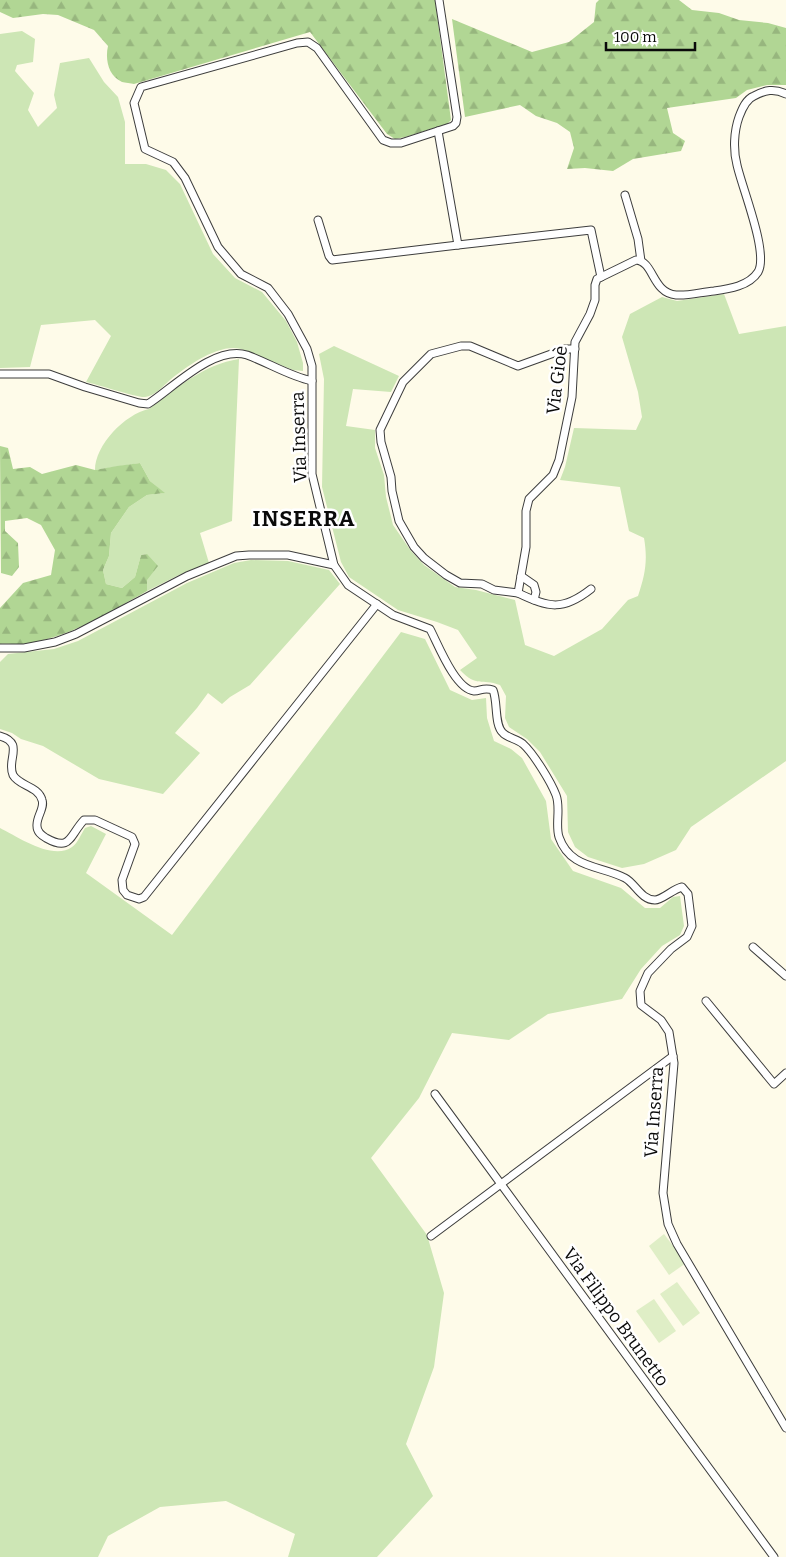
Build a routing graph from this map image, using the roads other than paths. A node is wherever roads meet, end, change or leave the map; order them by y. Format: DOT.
graph roads {
  1 [pos="439,0"];
  2 [pos="786,94"];
  3 [pos="438,131"];
  4 [pos="625,195"];
  5 [pos="318,220"];
  6 [pos="458,244"];
  7 [pos="641,261"];
  8 [pos="601,277"];
  9 [pos="575,348"];
  10 [pos="0,374"];
  11 [pos="312,381"];
  12 [pos="334,565"];
  13 [pos="521,576"];
  14 [pos="591,589"];
  15 [pos="518,593"];
  16 [pos="534,600"];
  17 [pos="377,604"];
  18 [pos="0,648"];
  19 [pos="0,736"];
  20 [pos="753,947"];
  21 [pos="786,976"];
  22 [pos="706,1001"];
  23 [pos="673,1056"];
  24 [pos="786,1073"];
  25 [pos="435,1094"];
  26 [pos="501,1184"];
  27 [pos="431,1236"];
  28 [pos="786,1428"];
  29 [pos="774,1557"];
  1 -- 3 [label="street, Via Inserra"];
  2 -- 7 [label="street"];
  3 -- 6 [label="street"];
  3 -- 11 [label="street, Via Inserra"];
  4 -- 7 [label="street"];
  5 -- 6 [label="street"];
  6 -- 8 [label="street"];
  7 -- 8 [label="street"];
  8 -- 9 [label="street, Via Gioè"];
  9 -- 13 [label="street, Via Gioè"];
  9 -- 15 [label="street"];
  10 -- 11 [label="street"];
  11 -- 12 [label="street, Via Inserra"];
  12 -- 17 [label="street, Via Inserra"];
  12 -- 18 [label="street"];
  13 -- 15 [label="street, Via Gioè"];
  13 -- 16 [label="street"];
  14 -- 16 [label="street"];
  15 -- 16 [label="street"];
  17 -- 19 [label="street"];
  17 -- 23 [label="street, Via Inserra"];
  20 -- 21 [label="street"];
  22 -- 24 [label="street"];
  23 -- 26 [label="street"];
  23 -- 28 [label="street, Via Inserra"];
  25 -- 26 [label="street, Via Filippo Brunetto"];
  26 -- 27 [label="street"];
  26 -- 29 [label="street, Via Filippo Brunetto"];
}
